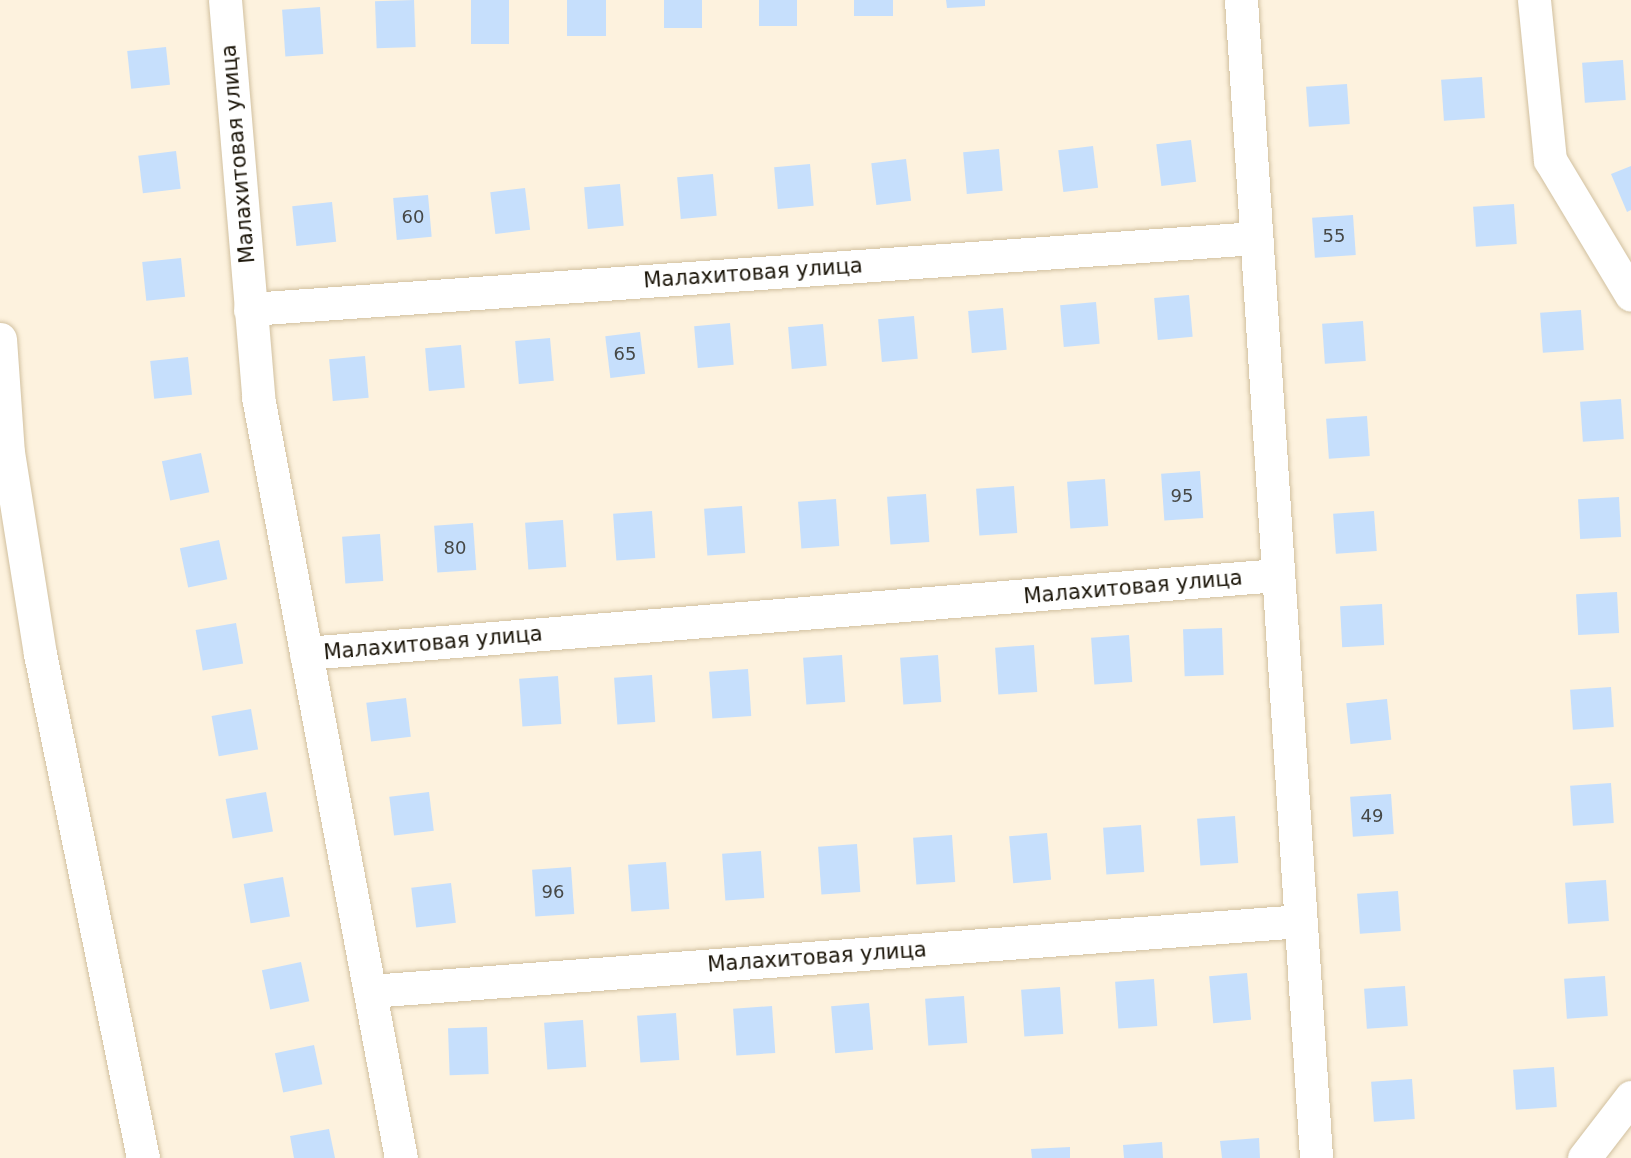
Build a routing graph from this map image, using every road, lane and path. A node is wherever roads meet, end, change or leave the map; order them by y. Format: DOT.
graph roads {
  1 [pos="225,0"];
  2 [pos="1241,0"];
  3 [pos="1534,0"];
  4 [pos="1256,238"];
  5 [pos="1631,295"];
  6 [pos="250,309"];
  7 [pos="0,339"];
  8 [pos="1278,575"];
  9 [pos="306,653"];
  10 [pos="1300,921"];
  11 [pos="370,991"];
  12 [pos="1631,1097"];
  13 [pos="143,1158"];
  14 [pos="401,1158"];
  15 [pos="1316,1158"];
  16 [pos="1584,1158"];
  1 -- 6 [label="street, Малахитовая улица"];
  2 -- 4 [label="street"];
  3 -- 5 [label="street"];
  4 -- 6 [label="street, Малахитовая улица"];
  4 -- 8 [label="street"];
  6 -- 9 [label="street, Малахитовая улица"];
  7 -- 13 [label="street"];
  8 -- 9 [label="street, Малахитовая улица"];
  8 -- 10 [label="street"];
  9 -- 11 [label="street, Малахитовая улица"];
  10 -- 11 [label="street, Малахитовая улица"];
  10 -- 15 [label="street"];
  11 -- 14 [label="street, Малахитовая улица"];
  12 -- 16 [label="street"];
}
